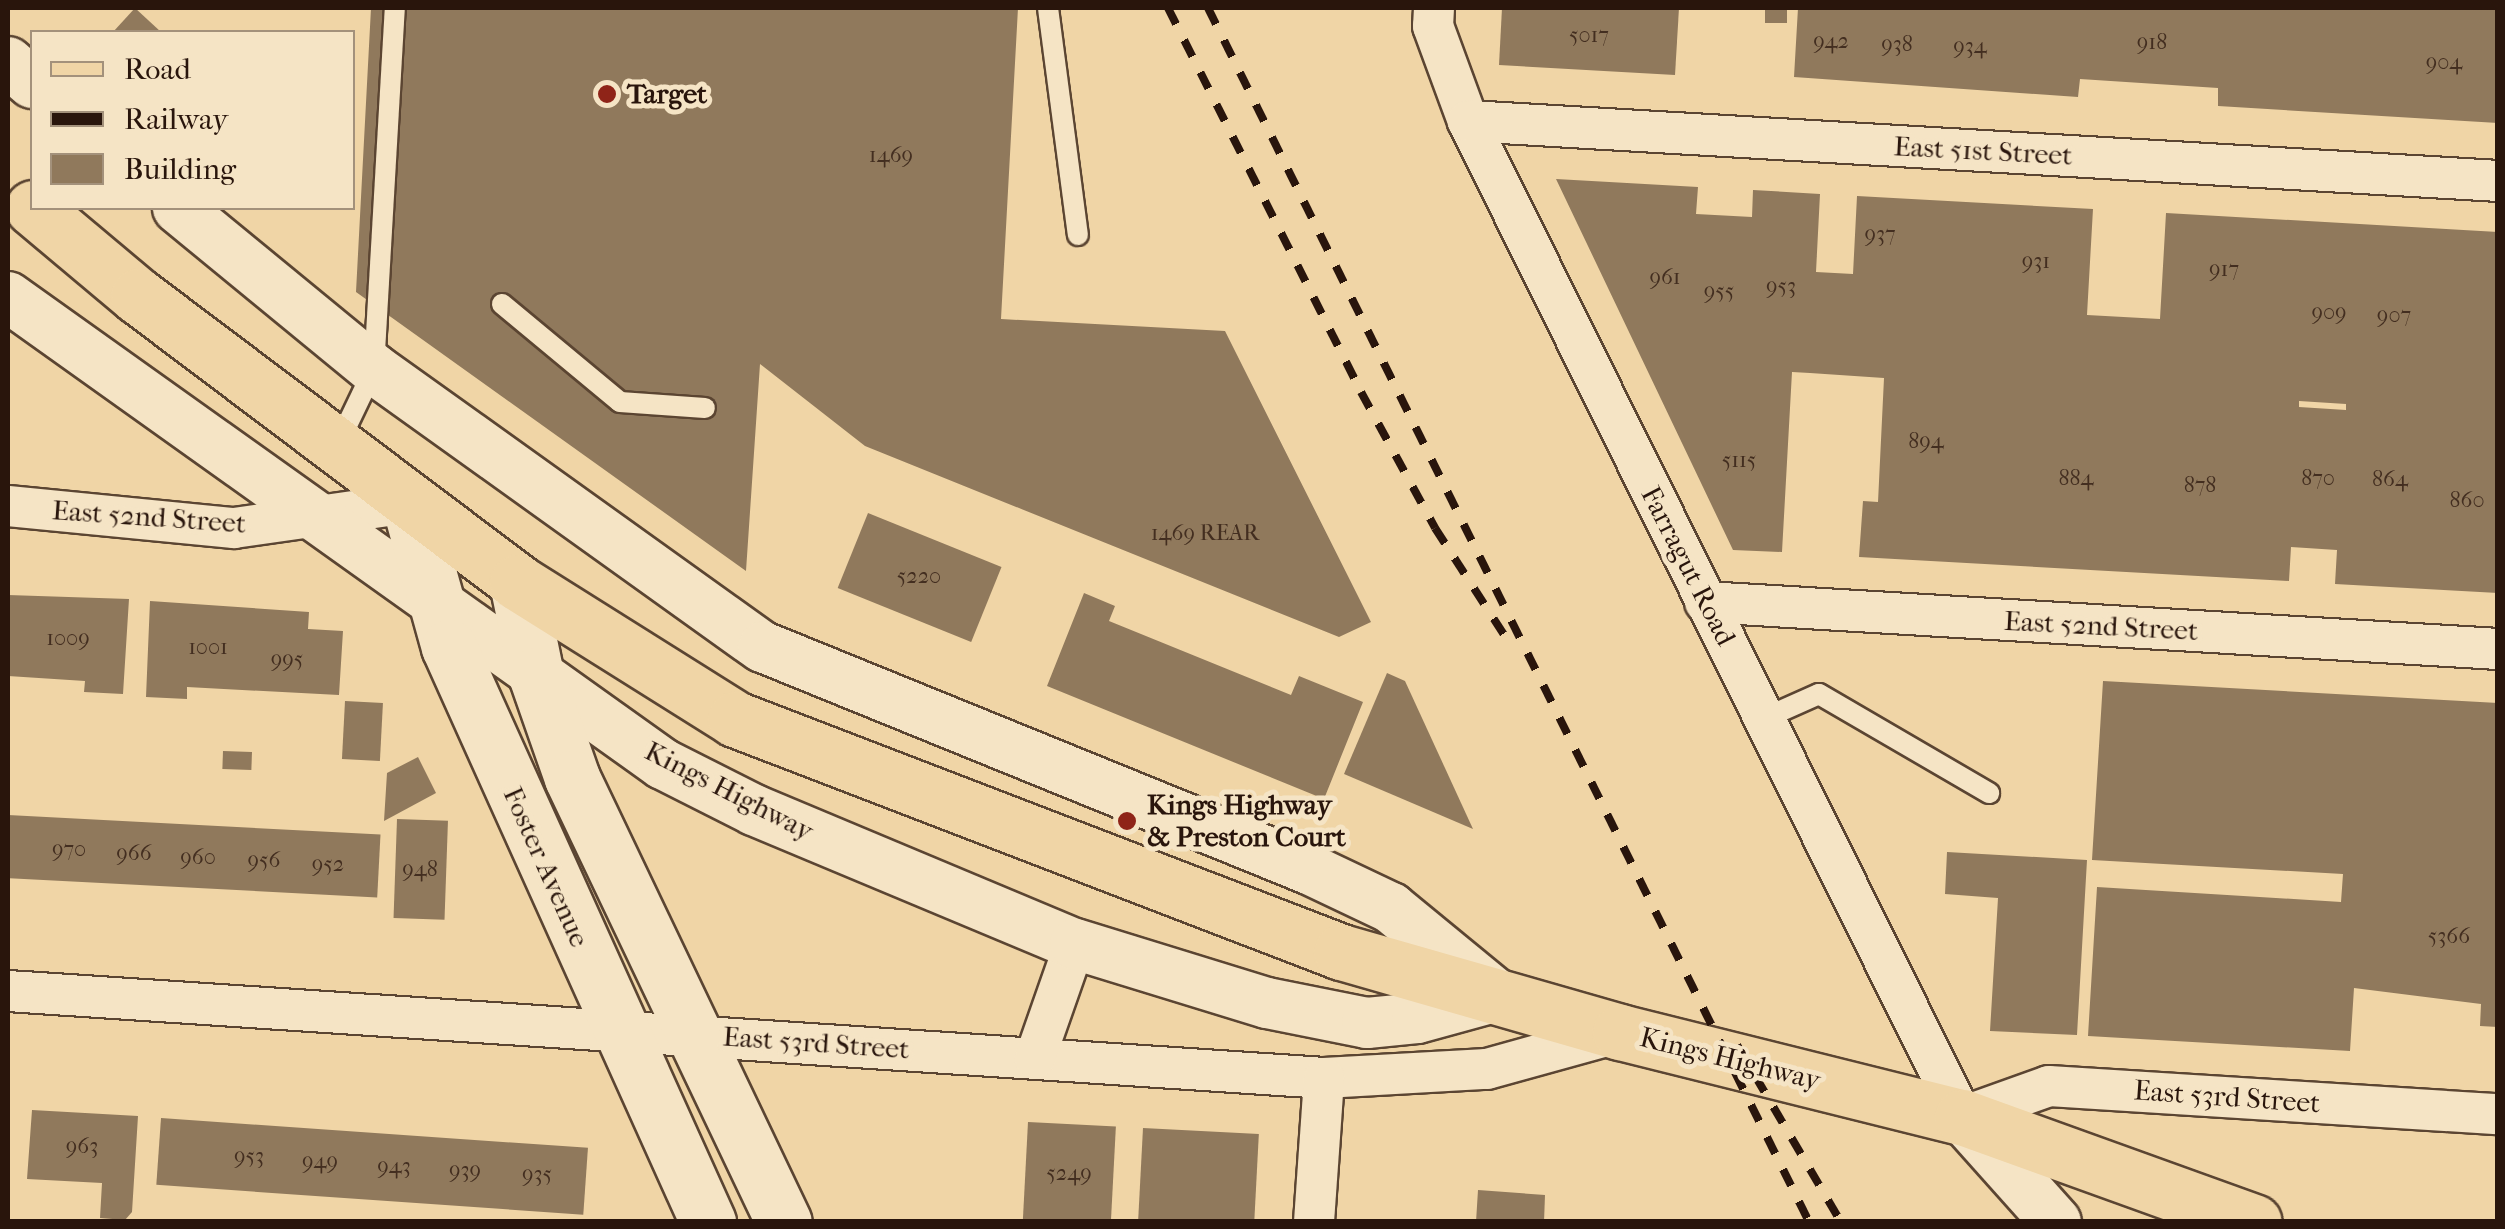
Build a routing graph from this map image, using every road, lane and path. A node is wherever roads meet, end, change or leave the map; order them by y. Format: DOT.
graph roads {
  1 [pos="395,8"];
  2 [pos="1048,8"];
  3 [pos="1434,8"];
  4 [pos="8,62"];
  5 [pos="30,82"];
  6 [pos="1468,121"];
  7 [pos="2498,180"];
  8 [pos="8,186"];
  9 [pos="30,204"];
  10 [pos="37,210"];
  11 [pos="180,210"];
  12 [pos="1078,235"];
  13 [pos="8,297"];
  14 [pos="502,304"];
  15 [pos="374,369"];
  16 [pos="705,408"];
  17 [pos="337,447"];
  18 [pos="409,503"];
  19 [pos="8,506"];
  20 [pos="319,520"];
  21 [pos="516,582"];
  22 [pos="1705,602"];
  23 [pos="437,607"];
  24 [pos="2498,649"];
  25 [pos="536,675"];
  26 [pos="1765,718"];
  27 [pos="1988,793"];
  28 [pos="1074,944"];
  29 [pos="8,991"];
  30 [pos="1498,996"];
  31 [pos="618,1029"];
  32 [pos="1620,1032"];
  33 [pos="699,1034"];
  34 [pos="1035,1058"];
  35 [pos="1324,1078"];
  36 [pos="2498,1114"];
  37 [pos="1962,1116"];
  38 [pos="708,1222"];
  39 [pos="784,1222"];
  40 [pos="1314,1222"];
  41 [pos="2056,1222"];
  42 [pos="2254,1222"];
  1 -- 15 [label="lane"];
  2 -- 12 [label="lane"];
  3 -- 6 [label="street, Farragut Road"];
  4 -- 5 [label="street"];
  6 -- 7 [label="street, East 51st Street"];
  6 -- 22 [label="street, Farragut Road"];
  8 -- 9 [label="main road, Kings Highway"];
  10 -- 17 [label="main road, Kings Highway"];
  11 -- 15 [label="street, Kings Highway"];
  13 -- 20 [label="street, Kings Highway"];
  14 -- 16 [label="lane"];
  15 -- 17 [label="lane"];
  15 -- 30 [label="street, Kings Highway"];
  17 -- 18 [label="main road, Kings Highway"];
  18 -- 20 [label="street, East 52nd Street"];
  18 -- 21 [label="main road, Kings Highway"];
  18 -- 23 [label="main road, Foster Avenue"];
  19 -- 20 [label="street, East 52nd Street"];
  20 -- 23 [label="street, Kings Highway"];
  21 -- 25 [label="main road"];
  21 -- 30 [label="main road, Kings Highway"];
  22 -- 24 [label="street, East 52nd Street"];
  22 -- 26 [label="street, Farragut Road"];
  23 -- 25 [label="street, Kings Highway"];
  23 -- 31 [label="main road, Foster Avenue"];
  25 -- 28 [label="street, Kings Highway"];
  25 -- 33 [label="main road"];
  26 -- 27 [label="lane"];
  26 -- 37 [label="street, Farragut Road"];
  28 -- 30 [label="street, Kings Highway"];
  28 -- 34 [label="street"];
  29 -- 31 [label="street, East 53rd Street"];
  30 -- 32 [label="main road, Kings Highway"];
  31 -- 33 [label="street, East 53rd Street"];
  31 -- 38 [label="main road, Foster Avenue"];
  32 -- 35 [label="street, East 53rd Street"];
  32 -- 37 [label="main road, Kings Highway"];
  33 -- 34 [label="street, East 53rd Street"];
  33 -- 39 [label="main road"];
  34 -- 35 [label="street, East 53rd Street"];
  35 -- 40 [label="street"];
  36 -- 37 [label="street, East 53rd Street"];
  37 -- 41 [label="street"];
  37 -- 42 [label="main road, Kings Highway"];
}
